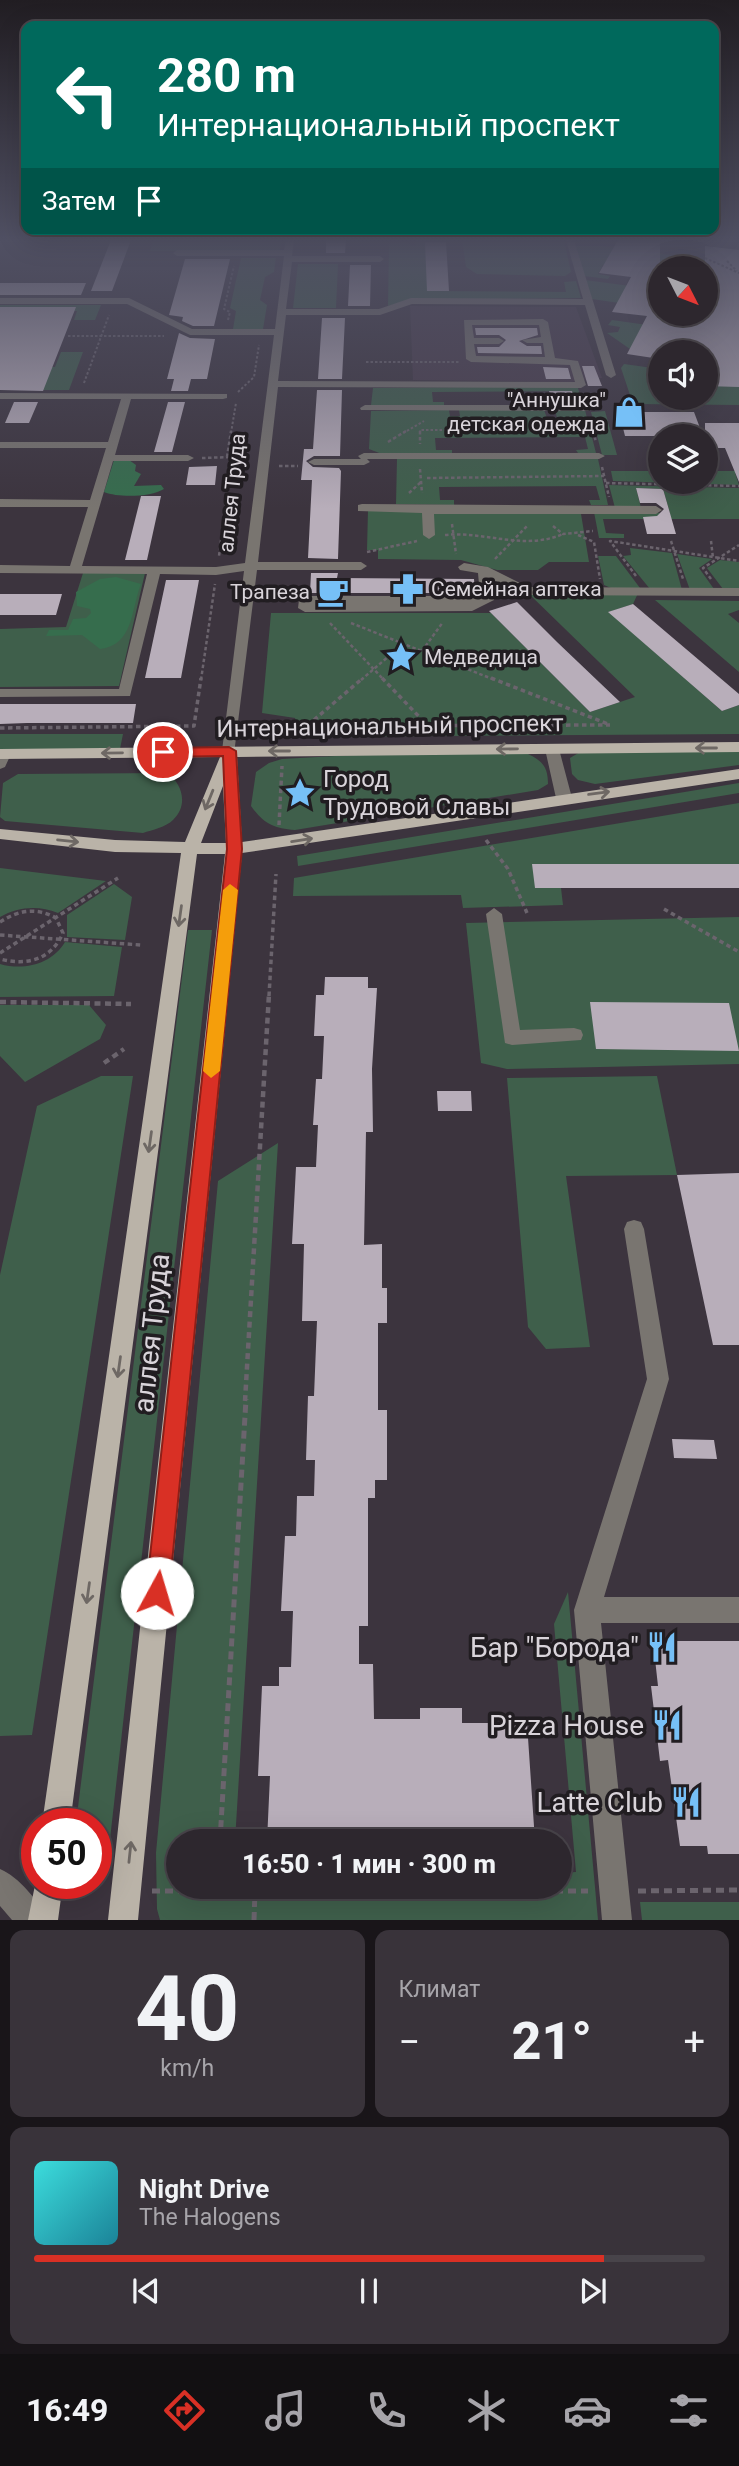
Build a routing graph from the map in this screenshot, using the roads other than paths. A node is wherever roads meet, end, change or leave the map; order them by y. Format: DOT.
graph roads {
  1 [pos="185,330"];
  2 [pos="468,330"];
  3 [pos="545,330"];
  4 [pos="597,330"];
  5 [pos="279,332"];
  6 [pos="527,340"];
  7 [pos="547,340"];
  8 [pos="469,341"];
  9 [pos="499,341"];
  10 [pos="551,360"];
  11 [pos="611,375"];
  12 [pos="273,384"];
  13 [pos="0,396"];
  14 [pos="127,396"];
  15 [pos="223,396"];
  16 [pos="365,408"];
  17 [pos="588,408"];
  18 [pos="0,445"];
  19 [pos="112,445"];
  20 [pos="599,456"];
  21 [pos="109,458"];
  22 [pos="188,458"];
  23 [pos="314,462"];
  24 [pos="0,503"];
  25 [pos="95,503"];
  26 [pos="362,508"];
  27 [pos="428,510"];
  28 [pos="656,510"];
  29 [pos="432,536"];
  30 [pos="361,560"];
  31 [pos="460,561"];
  32 [pos="251,566"];
  33 [pos="0,569"];
  34 [pos="75,570"];
  35 [pos="154,571"];
  36 [pos="488,572"];
  37 [pos="739,592"];
  38 [pos="487,600"];
  39 [pos="0,693"];
  40 [pos="739,747"];
  41 [pos="552,749"];
  42 [pos="229,751"];
  43 [pos="1,757"];
  44 [pos="739,774"];
  45 [pos="564,798"];
  46 [pos="0,834"];
  47 [pos="190,849"];
  48 [pos="234,849"];
  49 [pos="494,914"];
  50 [pos="574,1035"];
  51 [pos="634,1229"];
  52 [pos="586,1610"];
  53 [pos="739,1610"];
  54 [pos="58,1808"];
  55 [pos="0,1884"];
  56 [pos="46,1899"];
  57 [pos="32,1920"];
  58 [pos="43,1920"];
  59 [pos="123,1920"];
  60 [pos="617,1920"];
  1 -- 5 [label="street"];
  2 -- 8 [label="street"];
  3 -- 7 [label="street"];
  4 -- 11 [label="street"];
  5 -- 12 [label="street, аллея Труда"];
  6 -- 7 [label="street"];
  7 -- 10 [label="street"];
  8 -- 9 [label="street"];
  8 -- 10 [label="street"];
  10 -- 12 [label="street"];
  12 -- 32 [label="street, аллея Труда"];
  13 -- 14 [label="street"];
  14 -- 15 [label="street"];
  14 -- 19 [label="street"];
  16 -- 17 [label="street"];
  18 -- 19 [label="street"];
  19 -- 21 [label="street"];
  20 -- 23 [label="street"];
  21 -- 22 [label="street"];
  21 -- 25 [label="street"];
  24 -- 25 [label="street"];
  25 -- 34 [label="street"];
  26 -- 27 [label="street"];
  27 -- 28 [label="street"];
  27 -- 29 [label="street"];
  30 -- 32 [label="street"];
  31 -- 36 [label="street"];
  32 -- 35 [label="street"];
  32 -- 42 [label="street, аллея Труда"];
  33 -- 34 [label="street"];
  34 -- 35 [label="street"];
  35 -- 39 [label="street"];
  36 -- 37 [label="street"];
  36 -- 38 [label="street"];
  38 -- 38 [label="street"];
  40 -- 41 [label="main road, Интернациональный проспект, one-way"];
  41 -- 42 [label="main road, Интернациональный проспект, one-way"];
  41 -- 45 [label="street"];
  42 -- 43 [label="main road, Интернациональный проспект, one-way"];
  42 -- 47 [label="main road, аллея Труда, one-way"];
  42 -- 48 [label="main road, аллея Труда"];
  45 -- 44 [label="main road, one-way"];
  48 -- 45 [label="main road, one-way"];
  46 -- 47 [label="main road, one-way"];
  47 -- 48 [label="main road"];
  47 -- 54 [label="main road, аллея Труда, one-way"];
  59 -- 48 [label="main road, аллея Труда, one-way"];
  49 -- 50 [label="street"];
  51 -- 52 [label="street"];
  52 -- 53 [label="street"];
  52 -- 60 [label="street"];
  55 -- 57 [label="street"];
  56 -- 58 [label="main road"];
}
